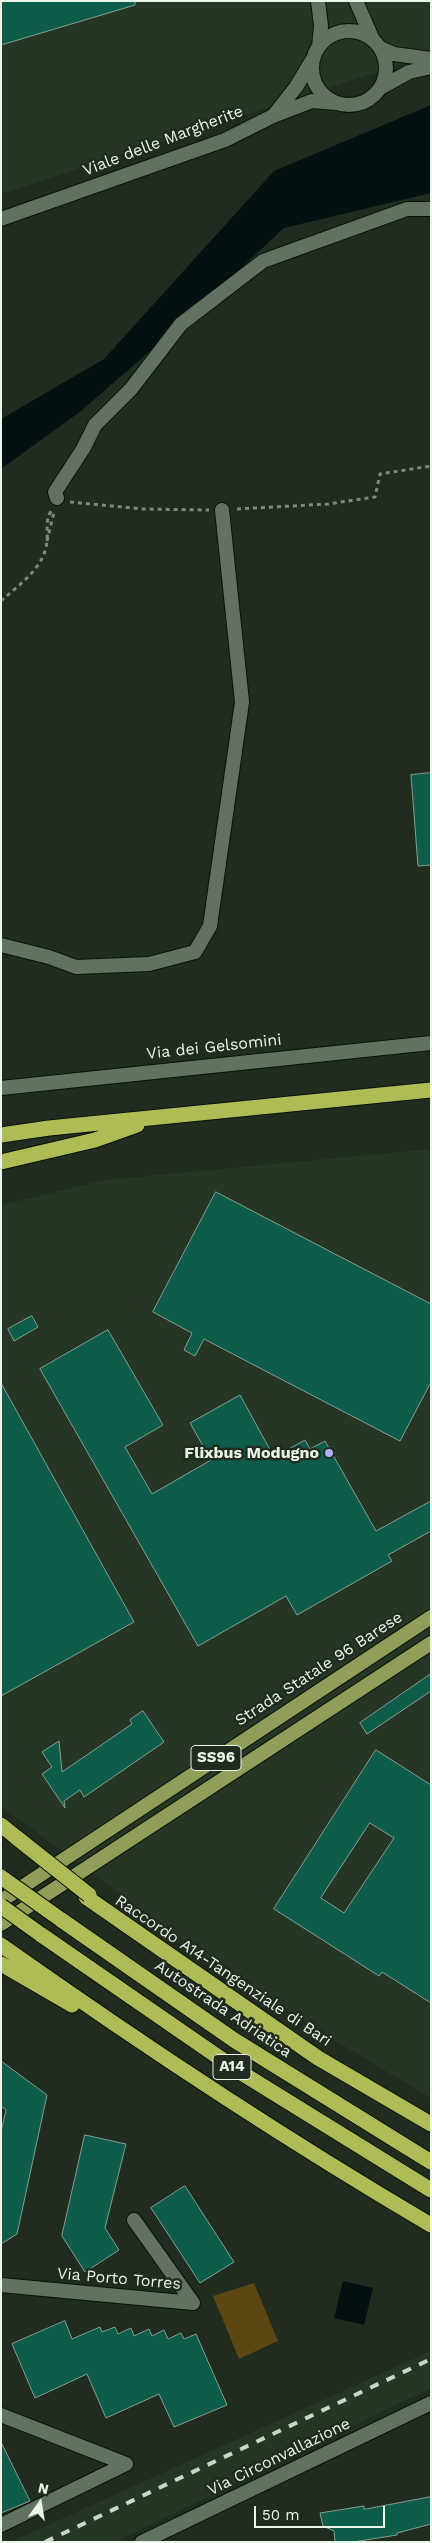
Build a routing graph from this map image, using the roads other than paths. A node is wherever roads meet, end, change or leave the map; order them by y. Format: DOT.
graph roads {
  1 [pos="318,1"];
  2 [pos="356,1"];
  3 [pos="376,44"];
  4 [pos="316,53"];
  5 [pos="431,59"];
  6 [pos="431,67"];
  7 [pos="380,88"];
  8 [pos="337,103"];
  9 [pos="273,116"];
  10 [pos="431,209"];
  11 [pos="1,219"];
  12 [pos="57,498"];
  13 [pos="222,510"];
  14 [pos="1,946"];
  15 [pos="431,1043"];
  16 [pos="1,1088"];
  17 [pos="431,1090"];
  18 [pos="159,1117"];
  19 [pos="1,1134"];
  20 [pos="1,1162"];
  21 [pos="431,1617"];
  22 [pos="431,1643"];
  23 [pos="1,1825"];
  24 [pos="10,1840"];
  25 [pos="1,1877"];
  26 [pos="1,1901"];
  27 [pos="1,1906"];
  28 [pos="1,1924"];
  29 [pos="4,1954"];
  30 [pos="431,2124"];
  31 [pos="431,2162"];
  32 [pos="431,2190"];
  33 [pos="134,2220"];
  34 [pos="431,2225"];
  35 [pos="1,2285"];
  36 [pos="431,2403"];
  37 [pos="1,2416"];
  38 [pos="1,2525"];
  39 [pos="142,2542"];
  1 -- 4 [label="street"];
  2 -- 3 [label="street"];
  3 -- 4 [label="street"];
  3 -- 5 [label="street"];
  3 -- 7 [label="street"];
  4 -- 8 [label="street"];
  4 -- 9 [label="street"];
  6 -- 7 [label="street"];
  7 -- 8 [label="street"];
  8 -- 9 [label="street, Viale delle Margherite"];
  9 -- 11 [label="street, Viale delle Margherite"];
  10 -- 12 [label="street"];
  13 -- 14 [label="street"];
  15 -- 16 [label="street, Via dei Gelsomini"];
  17 -- 18 [label="highway"];
  18 -- 19 [label="highway"];
  18 -- 20 [label="highway"];
  21 -- 26 [label="main road, Strada Statale 96 Barese / SS96"];
  22 -- 28 [label="main road, SS96"];
  23 -- 24 [label="highway, Raccordo A14-Tangenziale di Bari"];
  24 -- 30 [label="highway, Raccordo A14-Tangenziale di Bari"];
  25 -- 31 [label="highway, Autostrada Adriatica / A14, bridge"];
  27 -- 32 [label="highway, A14, bridge"];
  29 -- 34 [label="highway, A14"];
  33 -- 35 [label="street, Via Porto Torres"];
  36 -- 39 [label="street, Via Circonvallazione"];
  37 -- 38 [label="street"];
}
